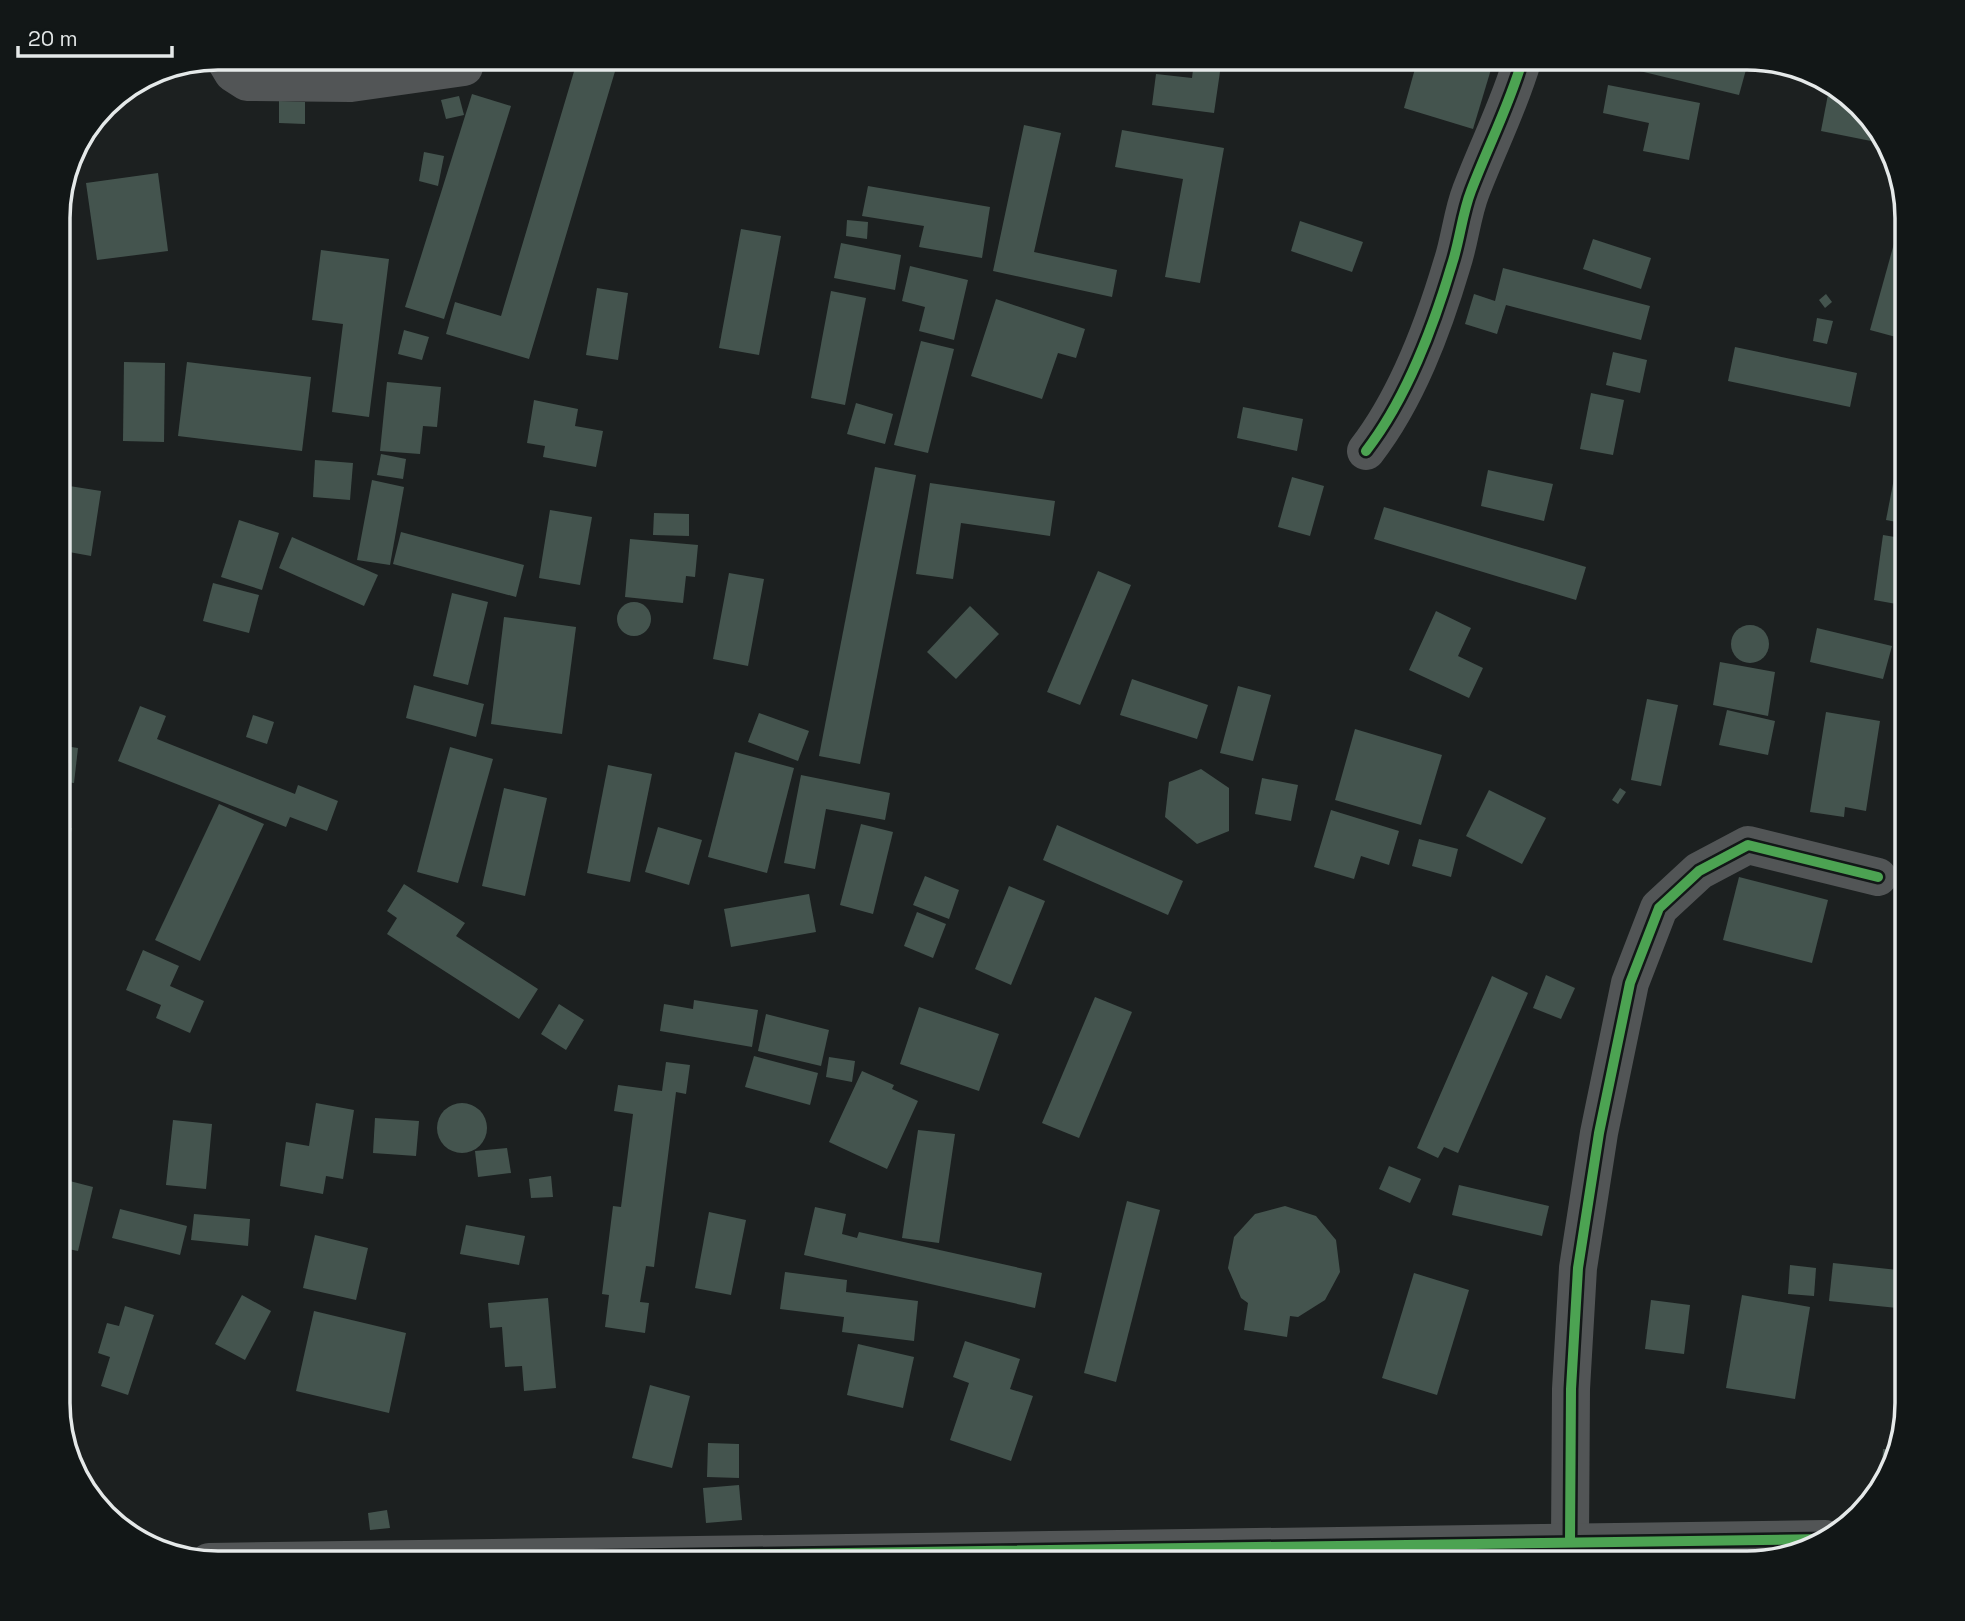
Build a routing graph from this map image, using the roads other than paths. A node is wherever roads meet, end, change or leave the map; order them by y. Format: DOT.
graph roads {
  1 [pos="231,70"];
  2 [pos="443,70"];
  3 [pos="1520,70"];
  4 [pos="1366,452"];
  5 [pos="1878,877"];
  6 [pos="1804,1539"];
  7 [pos="1570,1542"];
  8 [pos="1058,1551"];
  1 -- 2 [label="street"];
  3 -- 4 [label="street"];
  5 -- 7 [label="street"];
  6 -- 7 [label="street"];
  7 -- 8 [label="street"];
}
